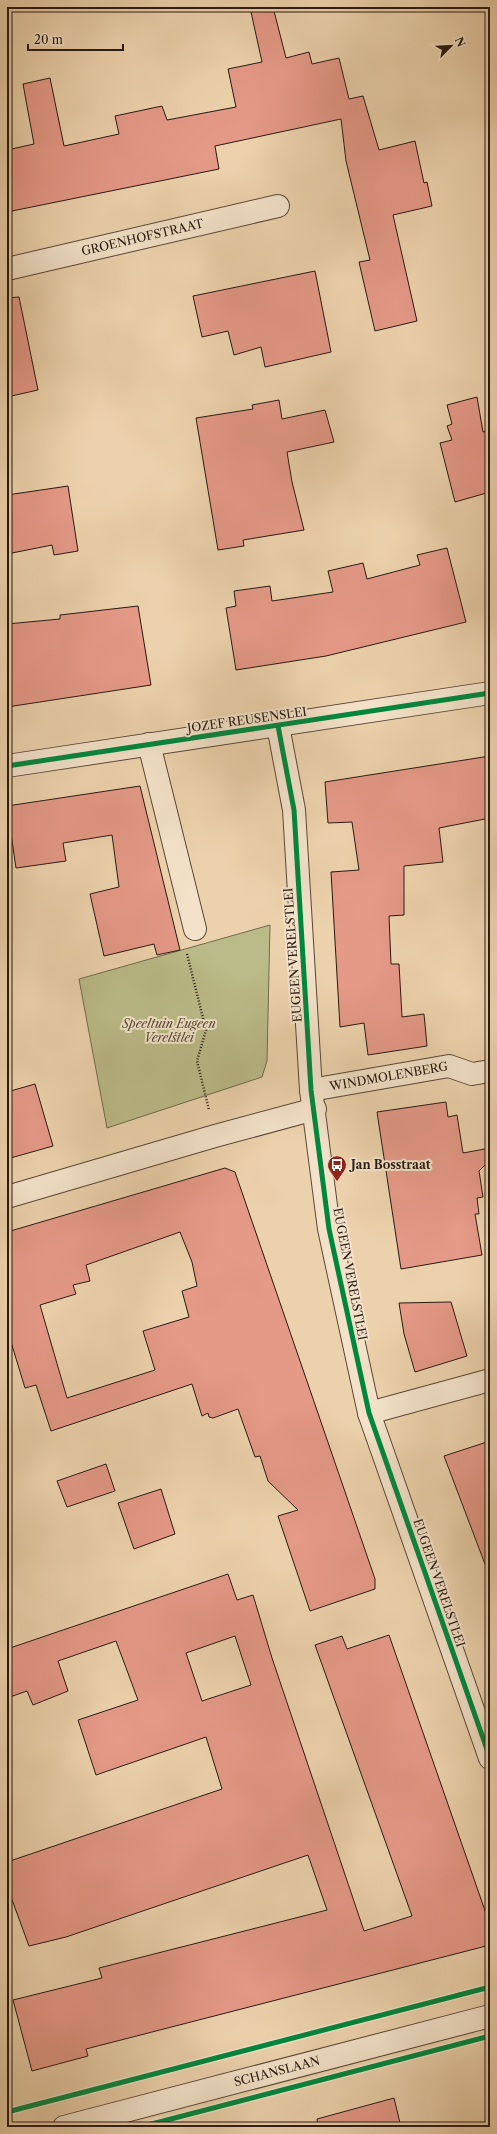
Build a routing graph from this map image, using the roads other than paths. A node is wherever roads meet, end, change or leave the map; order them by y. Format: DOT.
graph roads {
  1 [pos="278,206"];
  2 [pos="7,269"];
  3 [pos="490,693"];
  4 [pos="278,726"];
  5 [pos="149,744"];
  6 [pos="7,766"];
  7 [pos="195,929"];
  8 [pos="490,1071"];
  9 [pos="313,1100"];
  10 [pos="7,1197"];
  11 [pos="490,1380"];
  12 [pos="369,1413"];
  13 [pos="490,1758"];
  14 [pos="490,2016"];
  15 [pos="64,2127"];
  1 -- 2 [label="street, GROENHOFSTRAAT"];
  3 -- 4 [label="street, JOZEF REUSENSLEI"];
  4 -- 5 [label="street, JOZEF REUSENSLEI"];
  4 -- 9 [label="street, EUGEEN VERELSTLEI"];
  5 -- 6 [label="street, JOZEF REUSENSLEI"];
  5 -- 7 [label="street"];
  8 -- 9 [label="street, WINDMOLENBERG"];
  9 -- 10 [label="street"];
  9 -- 12 [label="street, EUGEEN VERELSTLEI"];
  11 -- 12 [label="street"];
  12 -- 13 [label="street, EUGEEN VERELSTLEI"];
  14 -- 15 [label="street, SCHANSLAAN"];
}
